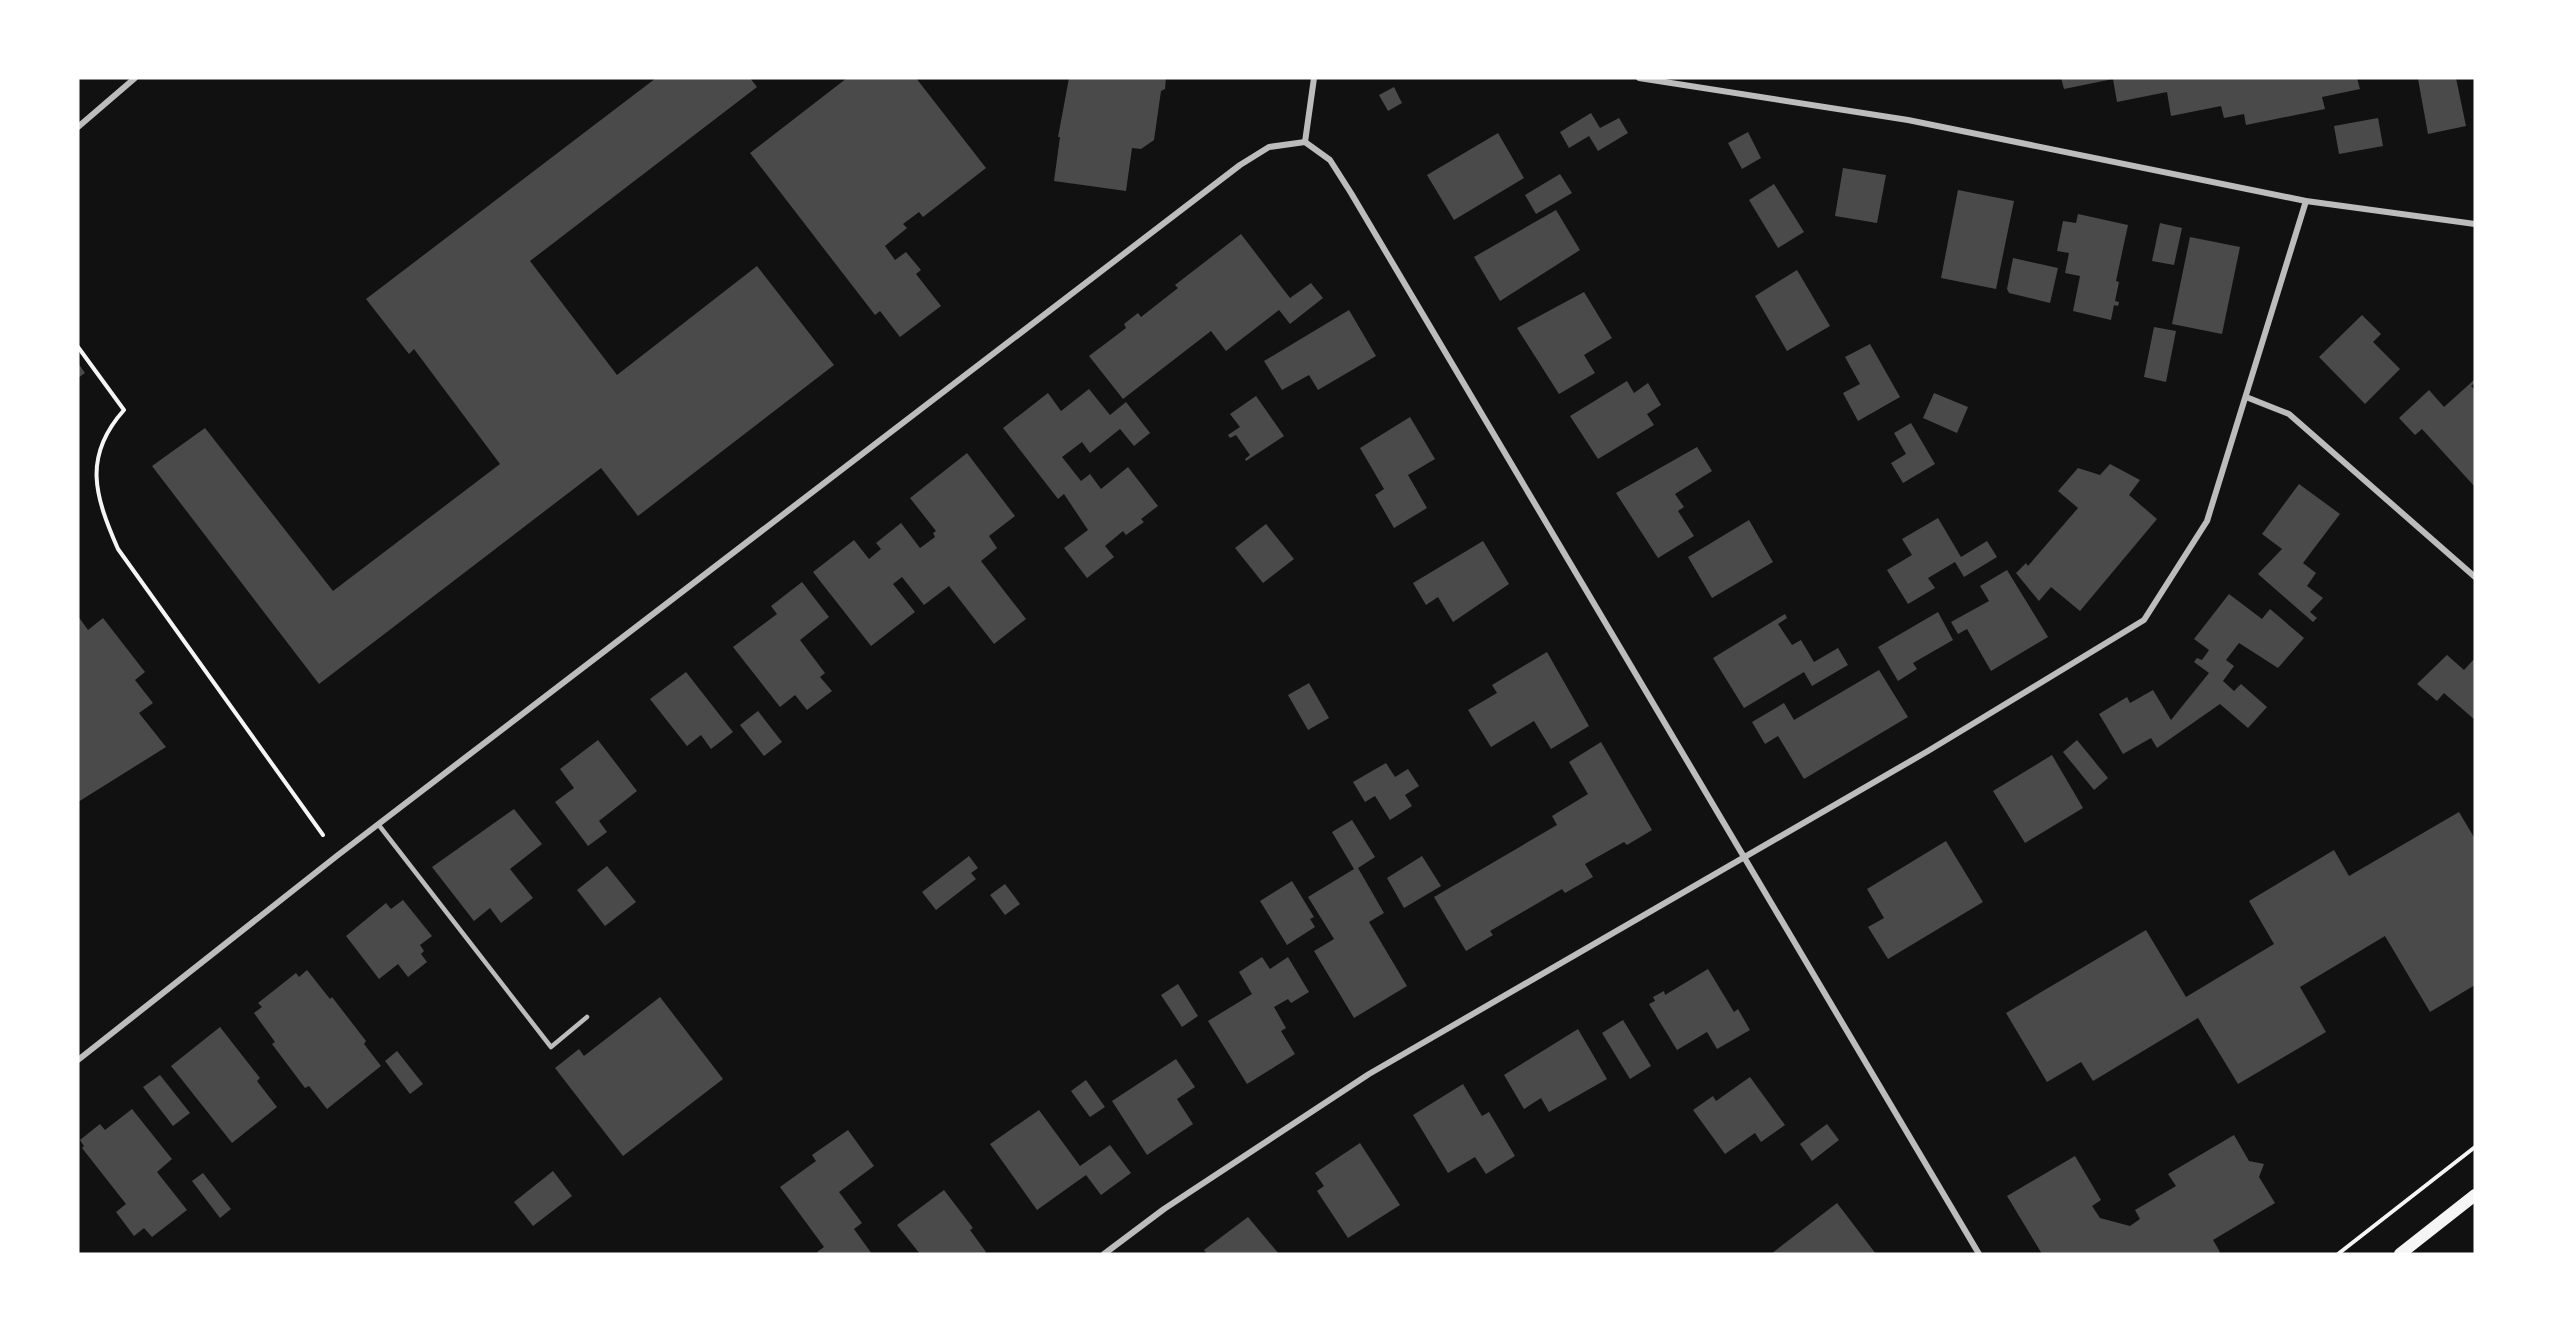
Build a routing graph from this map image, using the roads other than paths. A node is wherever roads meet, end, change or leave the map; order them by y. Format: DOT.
graph roads {
  1 [pos="135,78"];
  2 [pos="1314,78"];
  3 [pos="1639,78"];
  4 [pos="78,127"];
  5 [pos="1305,142"];
  6 [pos="2306,201"];
  7 [pos="2475,224"];
  8 [pos="2246,397"];
  9 [pos="2475,577"];
  10 [pos="378,824"];
  11 [pos="1745,857"];
  12 [pos="587,1017"];
  13 [pos="78,1060"];
  14 [pos="2475,1195"];
  15 [pos="1104,1254"];
  16 [pos="1979,1254"];
  17 [pos="2400,1254"];
  1 -- 4 [label="street"];
  2 -- 5 [label="street"];
  3 -- 6 [label="street"];
  5 -- 10 [label="street"];
  5 -- 11 [label="street"];
  6 -- 7 [label="street"];
  6 -- 8 [label="street"];
  8 -- 9 [label="street"];
  8 -- 11 [label="street"];
  10 -- 12 [label="lane"];
  10 -- 13 [label="street"];
  11 -- 15 [label="street"];
  11 -- 16 [label="street"];
  14 -- 17 [label="main road"];
}
